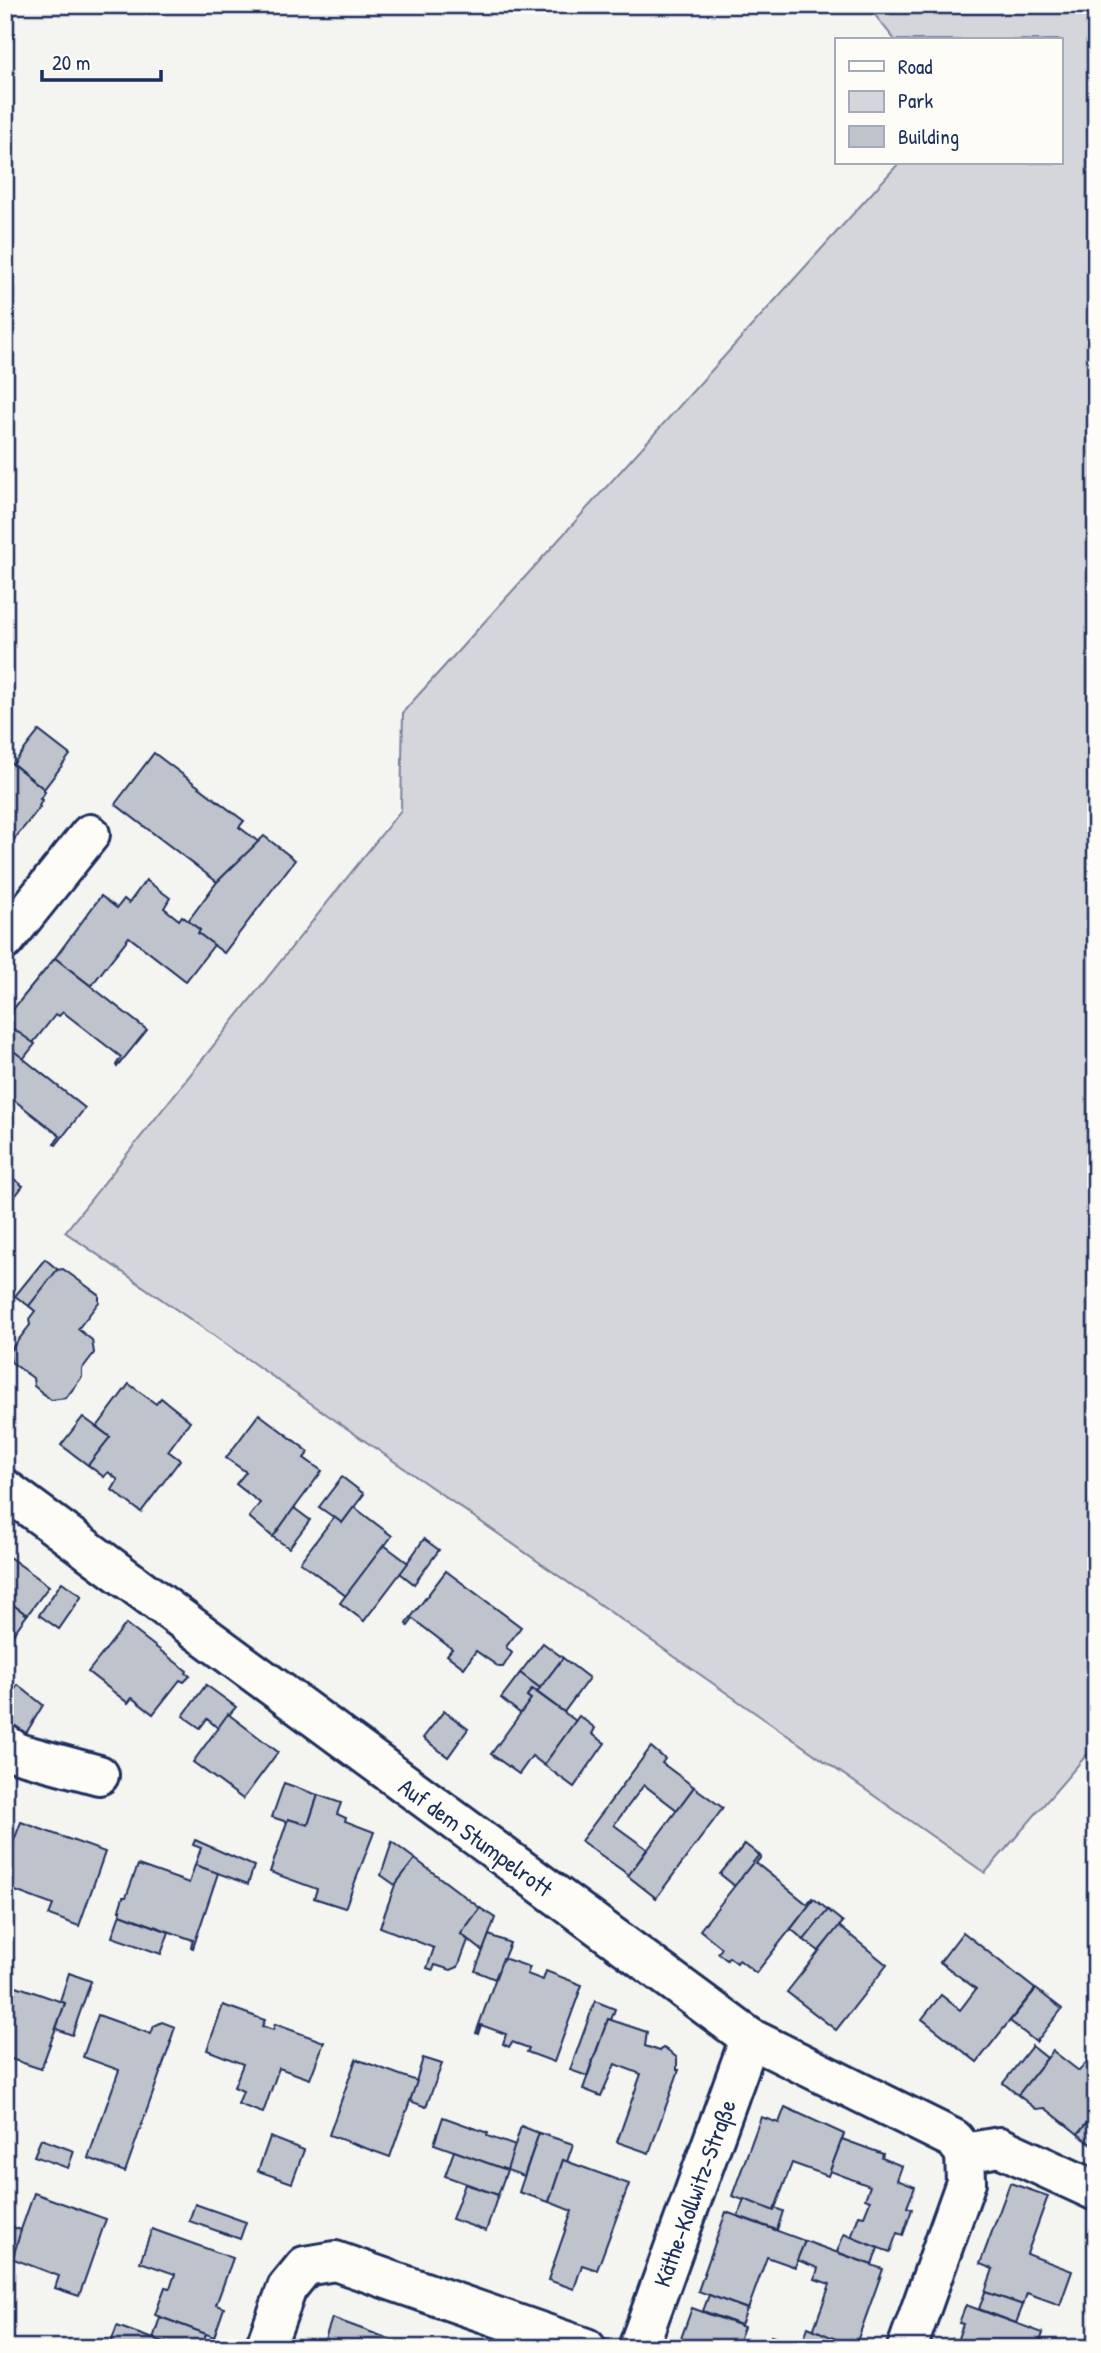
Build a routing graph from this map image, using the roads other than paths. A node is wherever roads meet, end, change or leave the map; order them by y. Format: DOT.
graph roads {
  1 [pos="90,834"];
  2 [pos="5,940"];
  3 [pos="5,1489"];
  4 [pos="5,1744"];
  5 [pos="99,1775"];
  6 [pos="750,2038"];
  7 [pos="965,2153"];
  8 [pos="1096,2191"];
  9 [pos="265,2348"];
  10 [pos="586,2348"];
  11 [pos="638,2348"];
  12 [pos="907,2348"];
  1 -- 2 [label="street"];
  3 -- 6 [label="street, Auf dem Stumpelrott"];
  4 -- 5 [label="street"];
  6 -- 7 [label="street, Auf dem Stumpelrott"];
  6 -- 11 [label="street, Käthe-Kollwitz-Straße"];
  7 -- 8 [label="street"];
  7 -- 12 [label="street"];
  9 -- 10 [label="street"];
}
